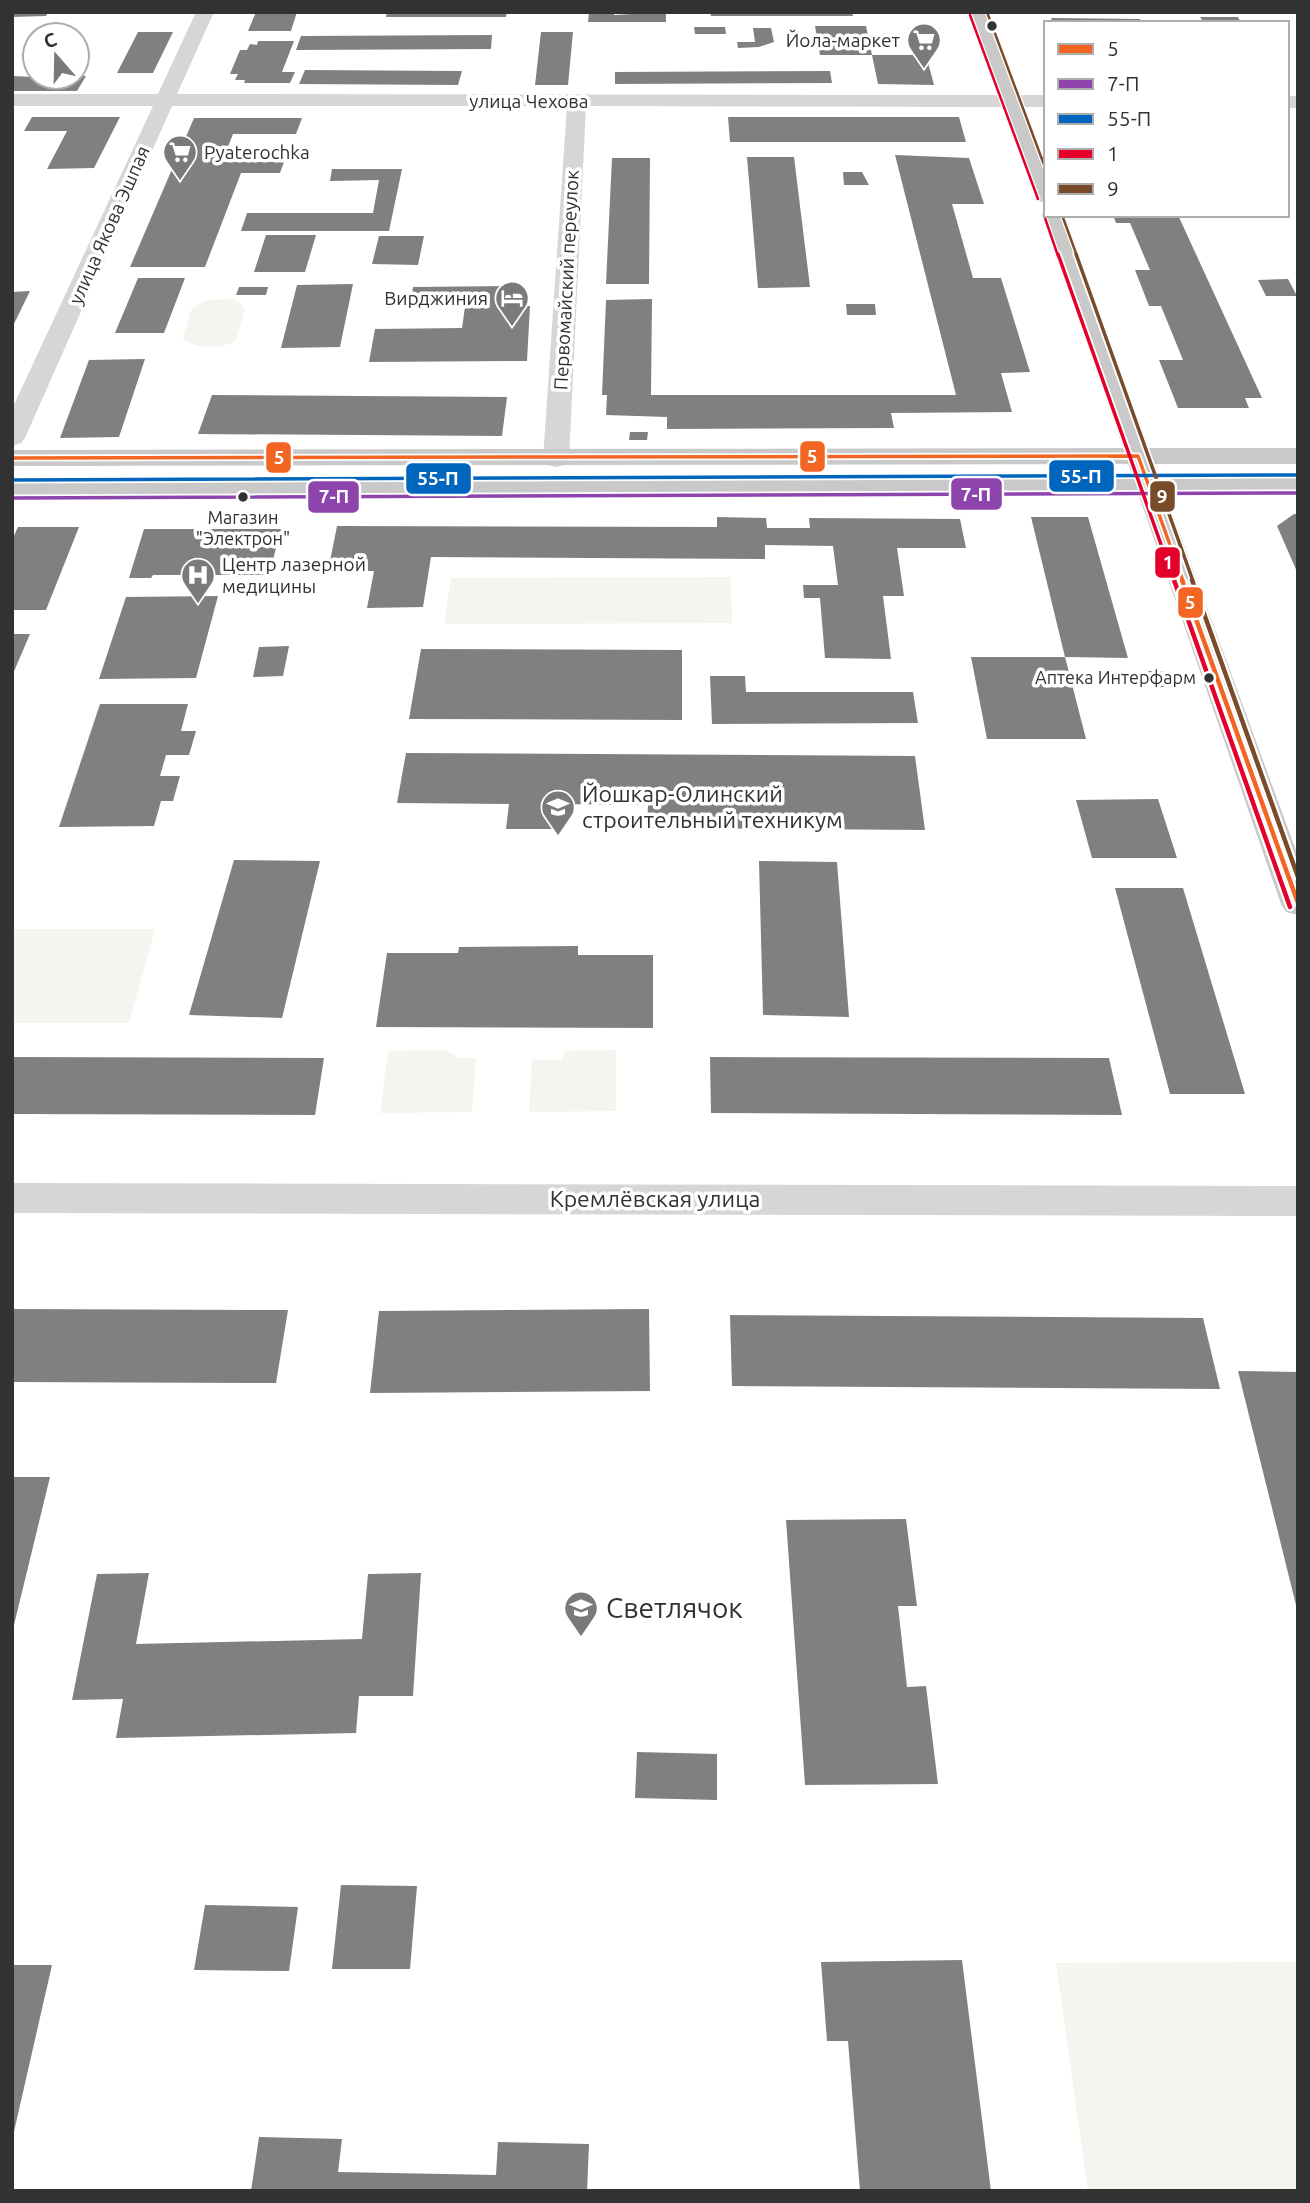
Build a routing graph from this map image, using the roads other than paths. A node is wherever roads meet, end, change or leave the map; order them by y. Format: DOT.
graph roads {
  1 [pos="205,12"];
  2 [pos="978,12"];
  3 [pos="12,100"];
  4 [pos="165,100"];
  5 [pos="576,101"];
  6 [pos="1012,102"];
  7 [pos="1044,102"];
  8 [pos="1044,190"];
  9 [pos="1054,217"];
  10 [pos="12,438"];
  11 [pos="1298,456"];
  12 [pos="12,458"];
  13 [pos="556,458"];
  14 [pos="1143,470"];
  15 [pos="1298,484"];
  16 [pos="12,489"];
  17 [pos="1298,904"];
  18 [pos="12,1198"];
  19 [pos="1298,1201"];
  1 -- 4 [label="street, улица Якова Эшпая"];
  2 -- 6 [label="main road"];
  3 -- 4 [label="street, улица Чехова"];
  4 -- 5 [label="street, улица Чехова"];
  4 -- 10 [label="street, улица Якова Эшпая"];
  5 -- 6 [label="street, улица Чехова"];
  5 -- 13 [label="street, Первомайский переулок"];
  6 -- 7 [label="street, улица Чехова"];
  6 -- 8 [label="main road"];
  9 -- 14 [label="main road"];
  11 -- 14 [label="main road"];
  12 -- 13 [label="main road"];
  13 -- 14 [label="main road"];
  14 -- 15 [label="main road"];
  14 -- 16 [label="main road"];
  14 -- 17 [label="main road"];
  18 -- 19 [label="street, Кремлёвская улица"];
}
